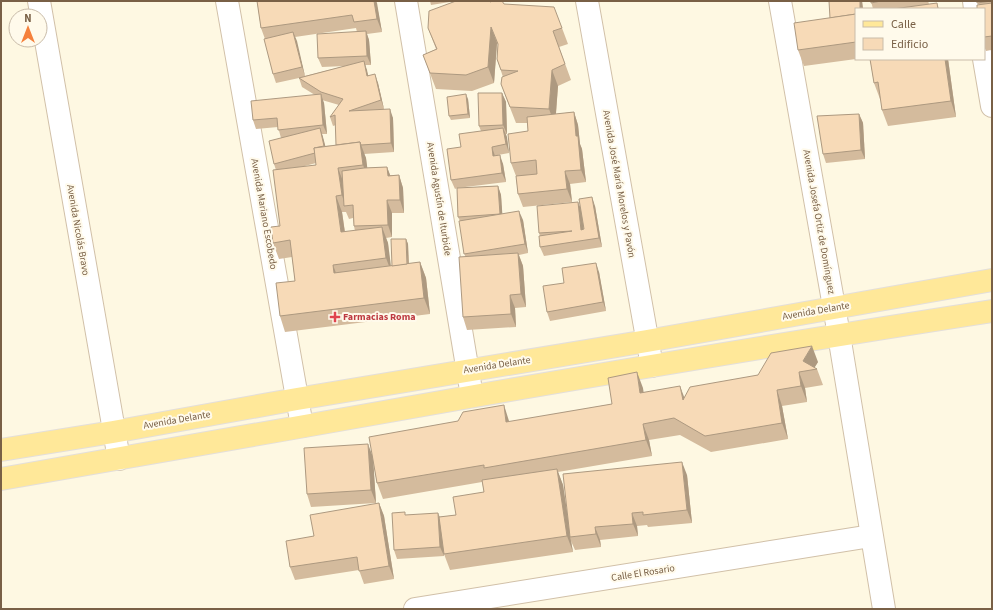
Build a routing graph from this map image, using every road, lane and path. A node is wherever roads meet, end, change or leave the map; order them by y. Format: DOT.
graph roads {
  1 [pos="39,1"];
  2 [pos="227,1"];
  3 [pos="406,1"];
  4 [pos="587,1"];
  5 [pos="780,1"];
  6 [pos="984,60"];
  7 [pos="992,106"];
  8 [pos="992,280"];
  9 [pos="834,308"];
  10 [pos="992,312"];
  11 [pos="839,335"];
  12 [pos="647,340"];
  13 [pos="652,366"];
  14 [pos="467,370"];
  15 [pos="472,396"];
  16 [pos="297,399"];
  17 [pos="302,426"];
  18 [pos="113,432"];
  19 [pos="1,450"];
  20 [pos="119,459"];
  21 [pos="1,479"];
  22 [pos="871,536"];
  23 [pos="415,609"];
  24 [pos="884,609"];
  1 -- 18 [label="street, Avenida Nicolás Bravo"];
  2 -- 16 [label="street, Avenida Mariano Escobedo"];
  3 -- 14 [label="street, Avenida Agustín de Iturbide"];
  4 -- 12 [label="street, Avenida José María Morelos y Pavón"];
  5 -- 9 [label="street, Avenida Josefa Ortiz de Domínguez"];
  6 -- 7 [label="street"];
  8 -- 9 [label="main road, Avenida Delante"];
  9 -- 11 [label="street, Avenida Josefa Ortiz de Domínguez"];
  9 -- 12 [label="main road, Avenida Delante"];
  10 -- 11 [label="main road"];
  11 -- 13 [label="main road"];
  11 -- 22 [label="street, Avenida Josefa Ortiz de Domínguez"];
  12 -- 13 [label="street, Avenida José María Morelos y Pavón"];
  12 -- 14 [label="main road, Avenida Delante"];
  13 -- 15 [label="main road"];
  14 -- 15 [label="street, Avenida Agustín de Iturbide"];
  14 -- 16 [label="main road, Avenida Delante"];
  15 -- 17 [label="main road"];
  16 -- 17 [label="street, Avenida Mariano Escobedo"];
  16 -- 18 [label="main road, Avenida Delante"];
  17 -- 20 [label="main road"];
  18 -- 19 [label="main road, Avenida Delante"];
  18 -- 20 [label="street, Avenida Nicolás Bravo"];
  20 -- 21 [label="main road"];
  22 -- 23 [label="street, Calle El Rosario"];
  22 -- 24 [label="street, Avenida Josefa Ortiz de Domínguez"];
}
